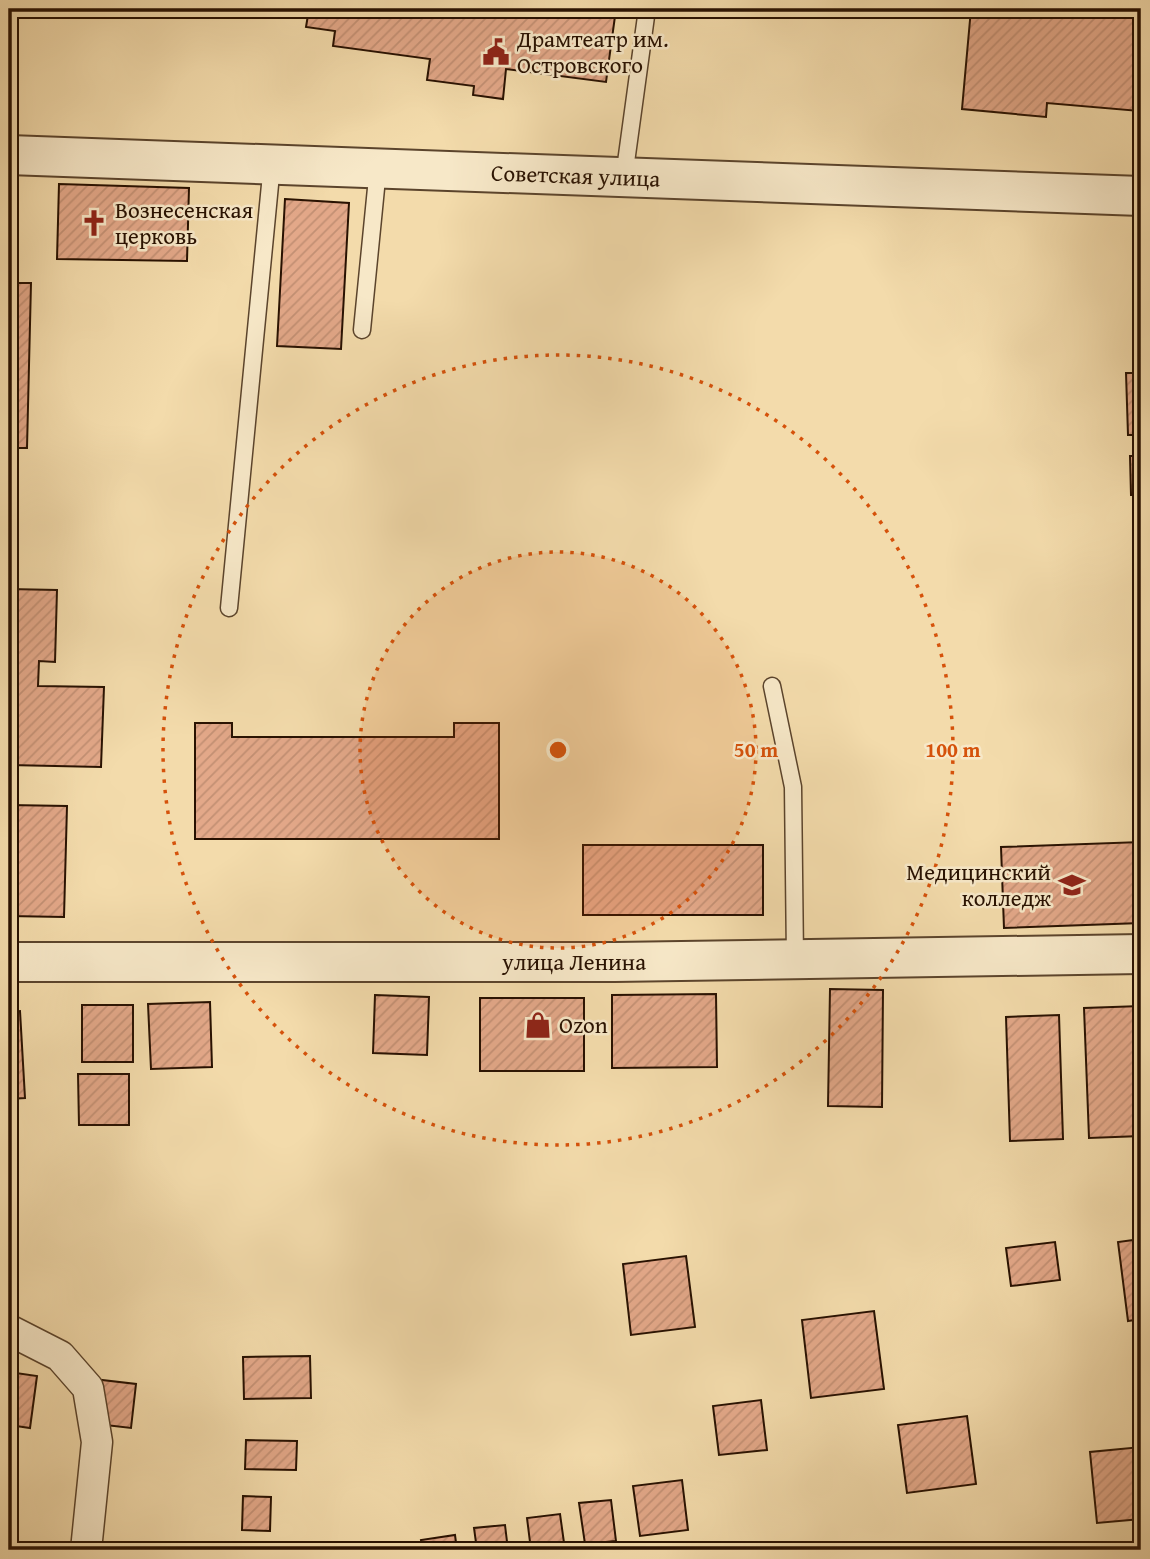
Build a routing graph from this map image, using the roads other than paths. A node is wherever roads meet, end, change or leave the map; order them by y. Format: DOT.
graph roads {
  1 [pos="647,9"];
  2 [pos="9,155"];
  3 [pos="272,164"];
  4 [pos="378,168"];
  5 [pos="624,177"];
  6 [pos="1141,196"];
  7 [pos="362,330"];
  8 [pos="229,608"];
  9 [pos="772,686"];
  10 [pos="1141,954"];
  11 [pos="795,959"];
  12 [pos="9,962"];
  13 [pos="9,1330"];
  14 [pos="86,1550"];
  1 -- 5 [label="lane"];
  2 -- 3 [label="street, Советская улица"];
  3 -- 4 [label="street, Советская улица"];
  3 -- 8 [label="lane"];
  4 -- 5 [label="street, Советская улица"];
  4 -- 7 [label="lane"];
  5 -- 6 [label="street, Советская улица"];
  9 -- 11 [label="lane"];
  10 -- 11 [label="street, улица Ленина"];
  11 -- 12 [label="street, улица Ленина"];
  13 -- 14 [label="street"];
}
